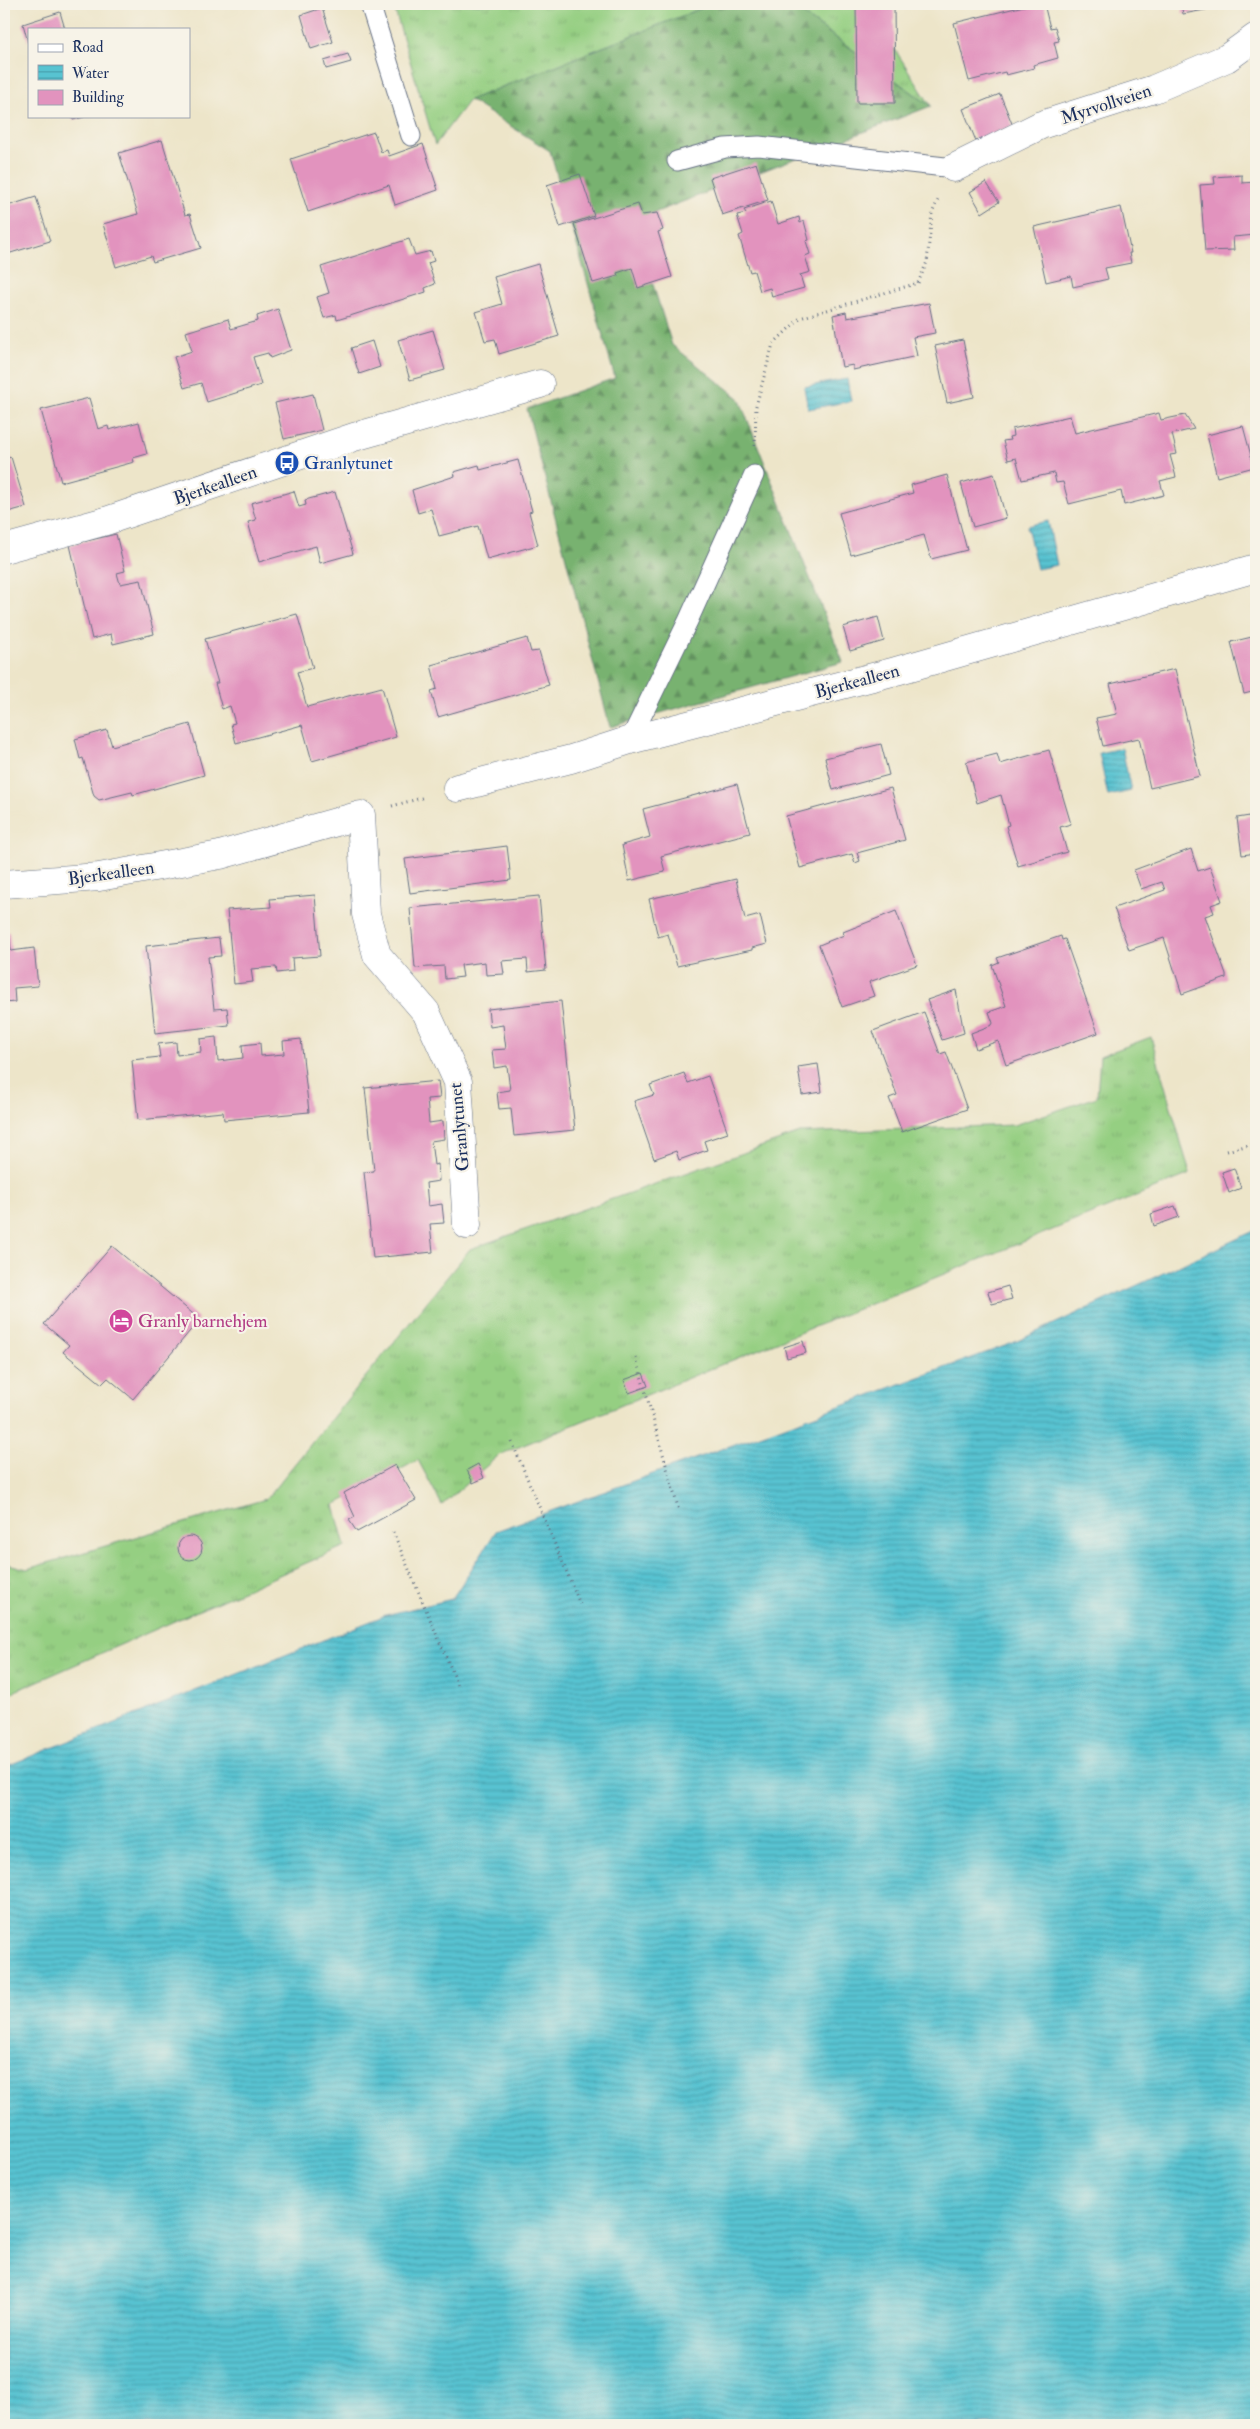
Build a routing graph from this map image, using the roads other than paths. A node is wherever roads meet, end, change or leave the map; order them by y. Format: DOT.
graph roads {
  1 [pos="370,4"];
  2 [pos="1256,37"];
  3 [pos="411,136"];
  4 [pos="676,161"];
  5 [pos="954,168"];
  6 [pos="540,384"];
  7 [pos="754,475"];
  8 [pos="4,549"];
  9 [pos="1256,568"];
  10 [pos="630,740"];
  11 [pos="457,788"];
  12 [pos="361,815"];
  13 [pos="4,884"];
  14 [pos="467,1225"];
  1 -- 3 [label="lane"];
  2 -- 5 [label="street, Myrvollveien"];
  4 -- 5 [label="lane"];
  6 -- 8 [label="street, Bjerkealleen"];
  7 -- 10 [label="lane"];
  9 -- 10 [label="street, Bjerkealleen"];
  10 -- 11 [label="street, Bjerkealleen"];
  12 -- 13 [label="street, Bjerkealleen"];
  12 -- 14 [label="street, Granlytunet"];
}
